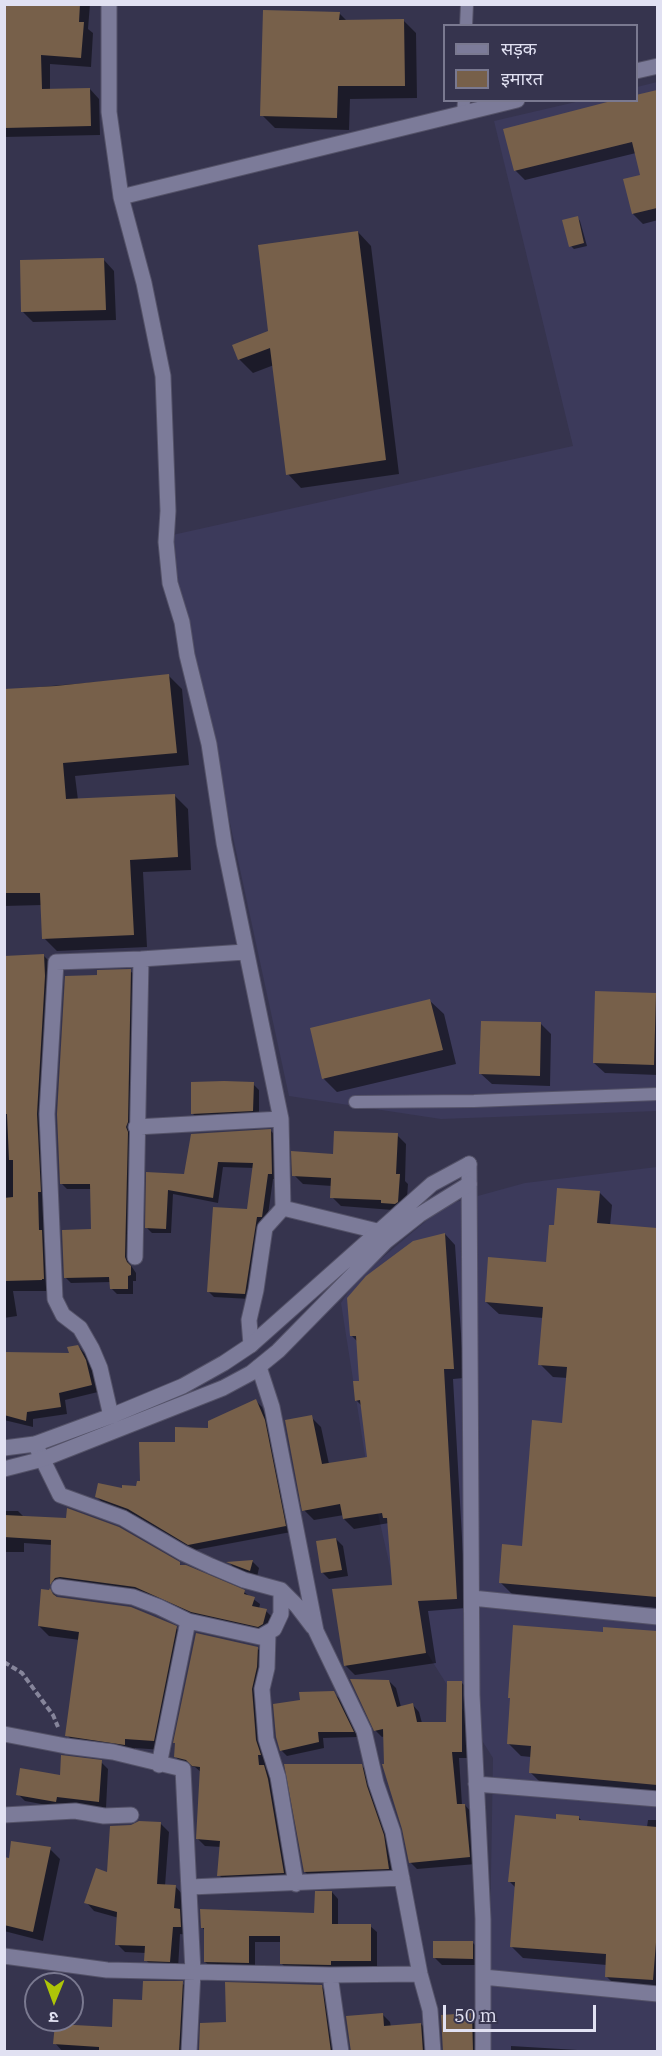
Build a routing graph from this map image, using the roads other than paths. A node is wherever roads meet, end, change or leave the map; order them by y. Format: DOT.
graph roads {
  1 [pos="109,4"];
  2 [pos="467,4"];
  3 [pos="466,24"];
  4 [pos="657,66"];
  5 [pos="638,71"];
  6 [pos="502,102"];
  7 [pos="464,107"];
  8 [pos="120,197"];
  9 [pos="245,952"];
  10 [pos="141,959"];
  11 [pos="657,1094"];
  12 [pos="355,1102"];
  13 [pos="281,1119"];
  14 [pos="136,1127"];
  15 [pos="469,1184"];
  16 [pos="283,1208"];
  17 [pos="377,1231"];
  18 [pos="135,1257"];
  19 [pos="251,1345"];
  20 [pos="259,1367"];
  21 [pos="111,1416"];
  22 [pos="35,1443"];
  23 [pos="4,1448"];
  24 [pos="43,1459"];
  25 [pos="4,1469"];
  26 [pos="59,1587"];
  27 [pos="281,1590"];
  28 [pos="472,1598"];
  29 [pos="657,1617"];
  30 [pos="188,1621"];
  31 [pos="316,1631"];
  32 [pos="268,1633"];
  33 [pos="4,1734"];
  34 [pos="159,1764"];
  35 [pos="476,1784"];
  36 [pos="657,1799"];
  37 [pos="4,1815"];
  38 [pos="131,1815"];
  39 [pos="402,1878"];
  40 [pos="296,1884"];
  41 [pos="190,1887"];
  42 [pos="4,1956"];
  43 [pos="193,1972"];
  44 [pos="420,1974"];
  45 [pos="330,1975"];
  46 [pos="483,1977"];
  47 [pos="657,1994"];
  48 [pos="189,2052"];
  49 [pos="341,2052"];
  50 [pos="433,2052"];
  51 [pos="483,2052"];
  1 -- 8 [label="street"];
  2 -- 3 [label="lane"];
  4 -- 5 [label="street"];
  6 -- 7 [label="street"];
  7 -- 8 [label="street"];
  8 -- 9 [label="street"];
  9 -- 10 [label="street"];
  9 -- 13 [label="street"];
  10 -- 14 [label="street"];
  10 -- 21 [label="street"];
  11 -- 12 [label="lane"];
  13 -- 14 [label="street"];
  13 -- 16 [label="street"];
  14 -- 18 [label="street"];
  15 -- 17 [label="street"];
  15 -- 20 [label="street"];
  15 -- 28 [label="street"];
  16 -- 17 [label="street"];
  16 -- 19 [label="street"];
  17 -- 19 [label="street"];
  19 -- 21 [label="street"];
  20 -- 24 [label="street"];
  20 -- 31 [label="street"];
  21 -- 22 [label="street"];
  22 -- 23 [label="street"];
  22 -- 24 [label="street"];
  24 -- 25 [label="street"];
  24 -- 27 [label="street"];
  26 -- 30 [label="street"];
  27 -- 31 [label="street"];
  27 -- 32 [label="street"];
  28 -- 29 [label="street"];
  28 -- 35 [label="street"];
  30 -- 32 [label="street"];
  30 -- 34 [label="street"];
  31 -- 39 [label="street"];
  32 -- 40 [label="street"];
  33 -- 34 [label="street"];
  34 -- 41 [label="street"];
  35 -- 36 [label="street"];
  35 -- 46 [label="street"];
  37 -- 38 [label="street"];
  39 -- 40 [label="street"];
  39 -- 44 [label="street"];
  40 -- 41 [label="street"];
  41 -- 43 [label="street"];
  42 -- 43 [label="street"];
  43 -- 45 [label="street"];
  43 -- 48 [label="street"];
  44 -- 45 [label="street"];
  44 -- 50 [label="street"];
  45 -- 49 [label="street"];
  46 -- 47 [label="street"];
  46 -- 51 [label="street"];
}
